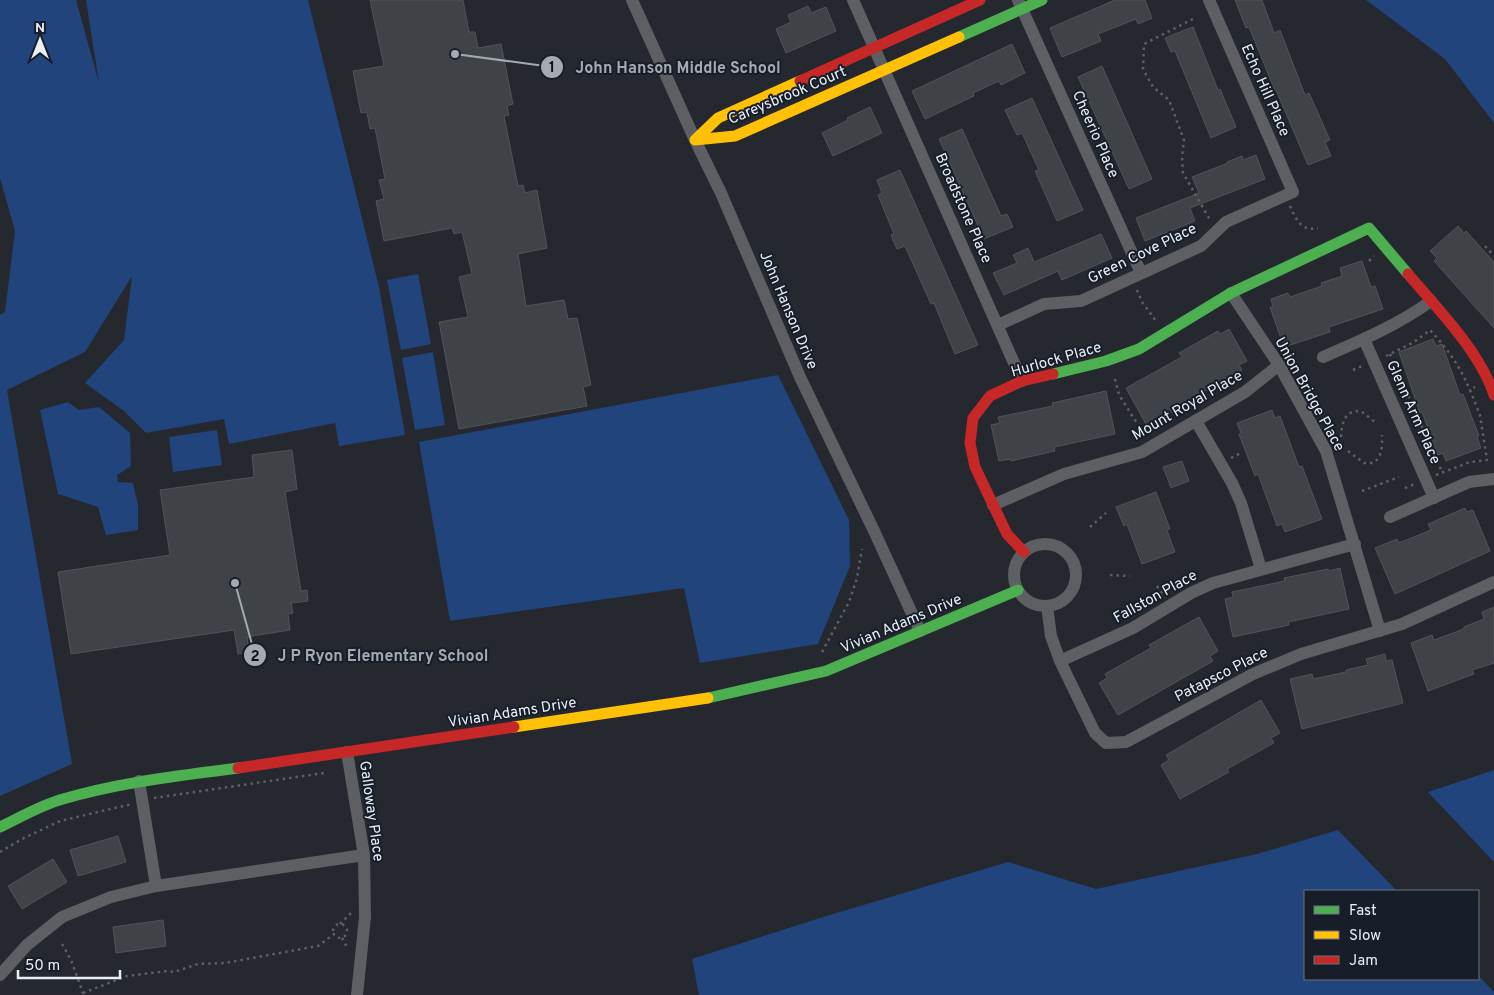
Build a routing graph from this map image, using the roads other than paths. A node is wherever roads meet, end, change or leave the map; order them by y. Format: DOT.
graph roads {
  1 [pos="632,0"];
  2 [pos="853,0"];
  3 [pos="980,0"];
  4 [pos="1042,0"];
  5 [pos="1209,0"];
  6 [pos="1020,4"];
  7 [pos="874,48"];
  8 [pos="884,70"];
  9 [pos="694,140"];
  10 [pos="1293,192"];
  11 [pos="1136,276"];
  12 [pos="1231,293"];
  13 [pos="1431,301"];
  14 [pos="998,325"];
  15 [pos="1364,339"];
  16 [pos="1323,357"];
  17 [pos="1279,365"];
  18 [pos="1022,382"];
  19 [pos="1494,394"];
  20 [pos="1196,421"];
  21 [pos="1494,479"];
  22 [pos="1434,498"];
  23 [pos="993,505"];
  24 [pos="1390,517"];
  25 [pos="1355,544"];
  26 [pos="1024,552"];
  27 [pos="1261,569"];
  28 [pos="1494,582"];
  29 [pos="1018,590"];
  30 [pos="1047,606"];
  31 [pos="920,631"];
  32 [pos="1380,631"];
  33 [pos="1060,662"];
  34 [pos="347,752"];
  35 [pos="140,781"];
  36 [pos="0,827"];
  37 [pos="364,856"];
  38 [pos="156,886"];
  39 [pos="0,976"];
  40 [pos="357,995"];
  1 -- 9 [label="street, John Hanson Drive"];
  2 -- 7 [label="street, Broadstone Place"];
  3 -- 7 [label="street, Careysbrook Court"];
  4 -- 6 [label="street, Careysbrook Court"];
  5 -- 10 [label="street, Echo Hill Place"];
  6 -- 8 [label="street, Careysbrook Court"];
  6 -- 11 [label="street, Cheerio Place"];
  7 -- 8 [label="street, Broadstone Place"];
  7 -- 9 [label="street, Careysbrook Court"];
  8 -- 9 [label="street, Careysbrook Court"];
  8 -- 14 [label="street, Broadstone Place"];
  9 -- 31 [label="street, John Hanson Drive"];
  10 -- 11 [label="street, Green Cove Place"];
  11 -- 14 [label="street, Green Cove Place"];
  12 -- 13 [label="street, Hurlock Place"];
  12 -- 17 [label="street, Union Bridge Place"];
  12 -- 18 [label="street, Hurlock Place"];
  13 -- 15 [label="street"];
  13 -- 19 [label="street"];
  14 -- 18 [label="street, Broadstone Place"];
  15 -- 16 [label="street"];
  15 -- 22 [label="street, Glenn Arm Place"];
  17 -- 20 [label="street, Mount Royal Place"];
  17 -- 25 [label="street, Union Bridge Place"];
  18 -- 23 [label="street, Hurlock Place"];
  20 -- 23 [label="street, Mount Royal Place"];
  20 -- 27 [label="street"];
  21 -- 22 [label="street"];
  22 -- 24 [label="street"];
  23 -- 26 [label="street, Hurlock Place"];
  25 -- 27 [label="street, Fallston Place"];
  25 -- 32 [label="street, Union Bridge Place"];
  26 -- 29 [label="street"];
  26 -- 30 [label="street"];
  27 -- 33 [label="street, Fallston Place"];
  28 -- 32 [label="street, Patapsco Place"];
  29 -- 30 [label="street"];
  29 -- 31 [label="street, Vivian Adams Drive"];
  30 -- 33 [label="street, Patapsco Place"];
  31 -- 34 [label="street, Vivian Adams Drive"];
  32 -- 33 [label="street, Patapsco Place"];
  34 -- 35 [label="street, Vivian Adams Drive"];
  34 -- 37 [label="street, Galloway Place"];
  35 -- 36 [label="street, Vivian Adams Drive"];
  35 -- 38 [label="street"];
  37 -- 38 [label="street"];
  37 -- 40 [label="street, Galloway Place"];
  38 -- 39 [label="street"];
}
